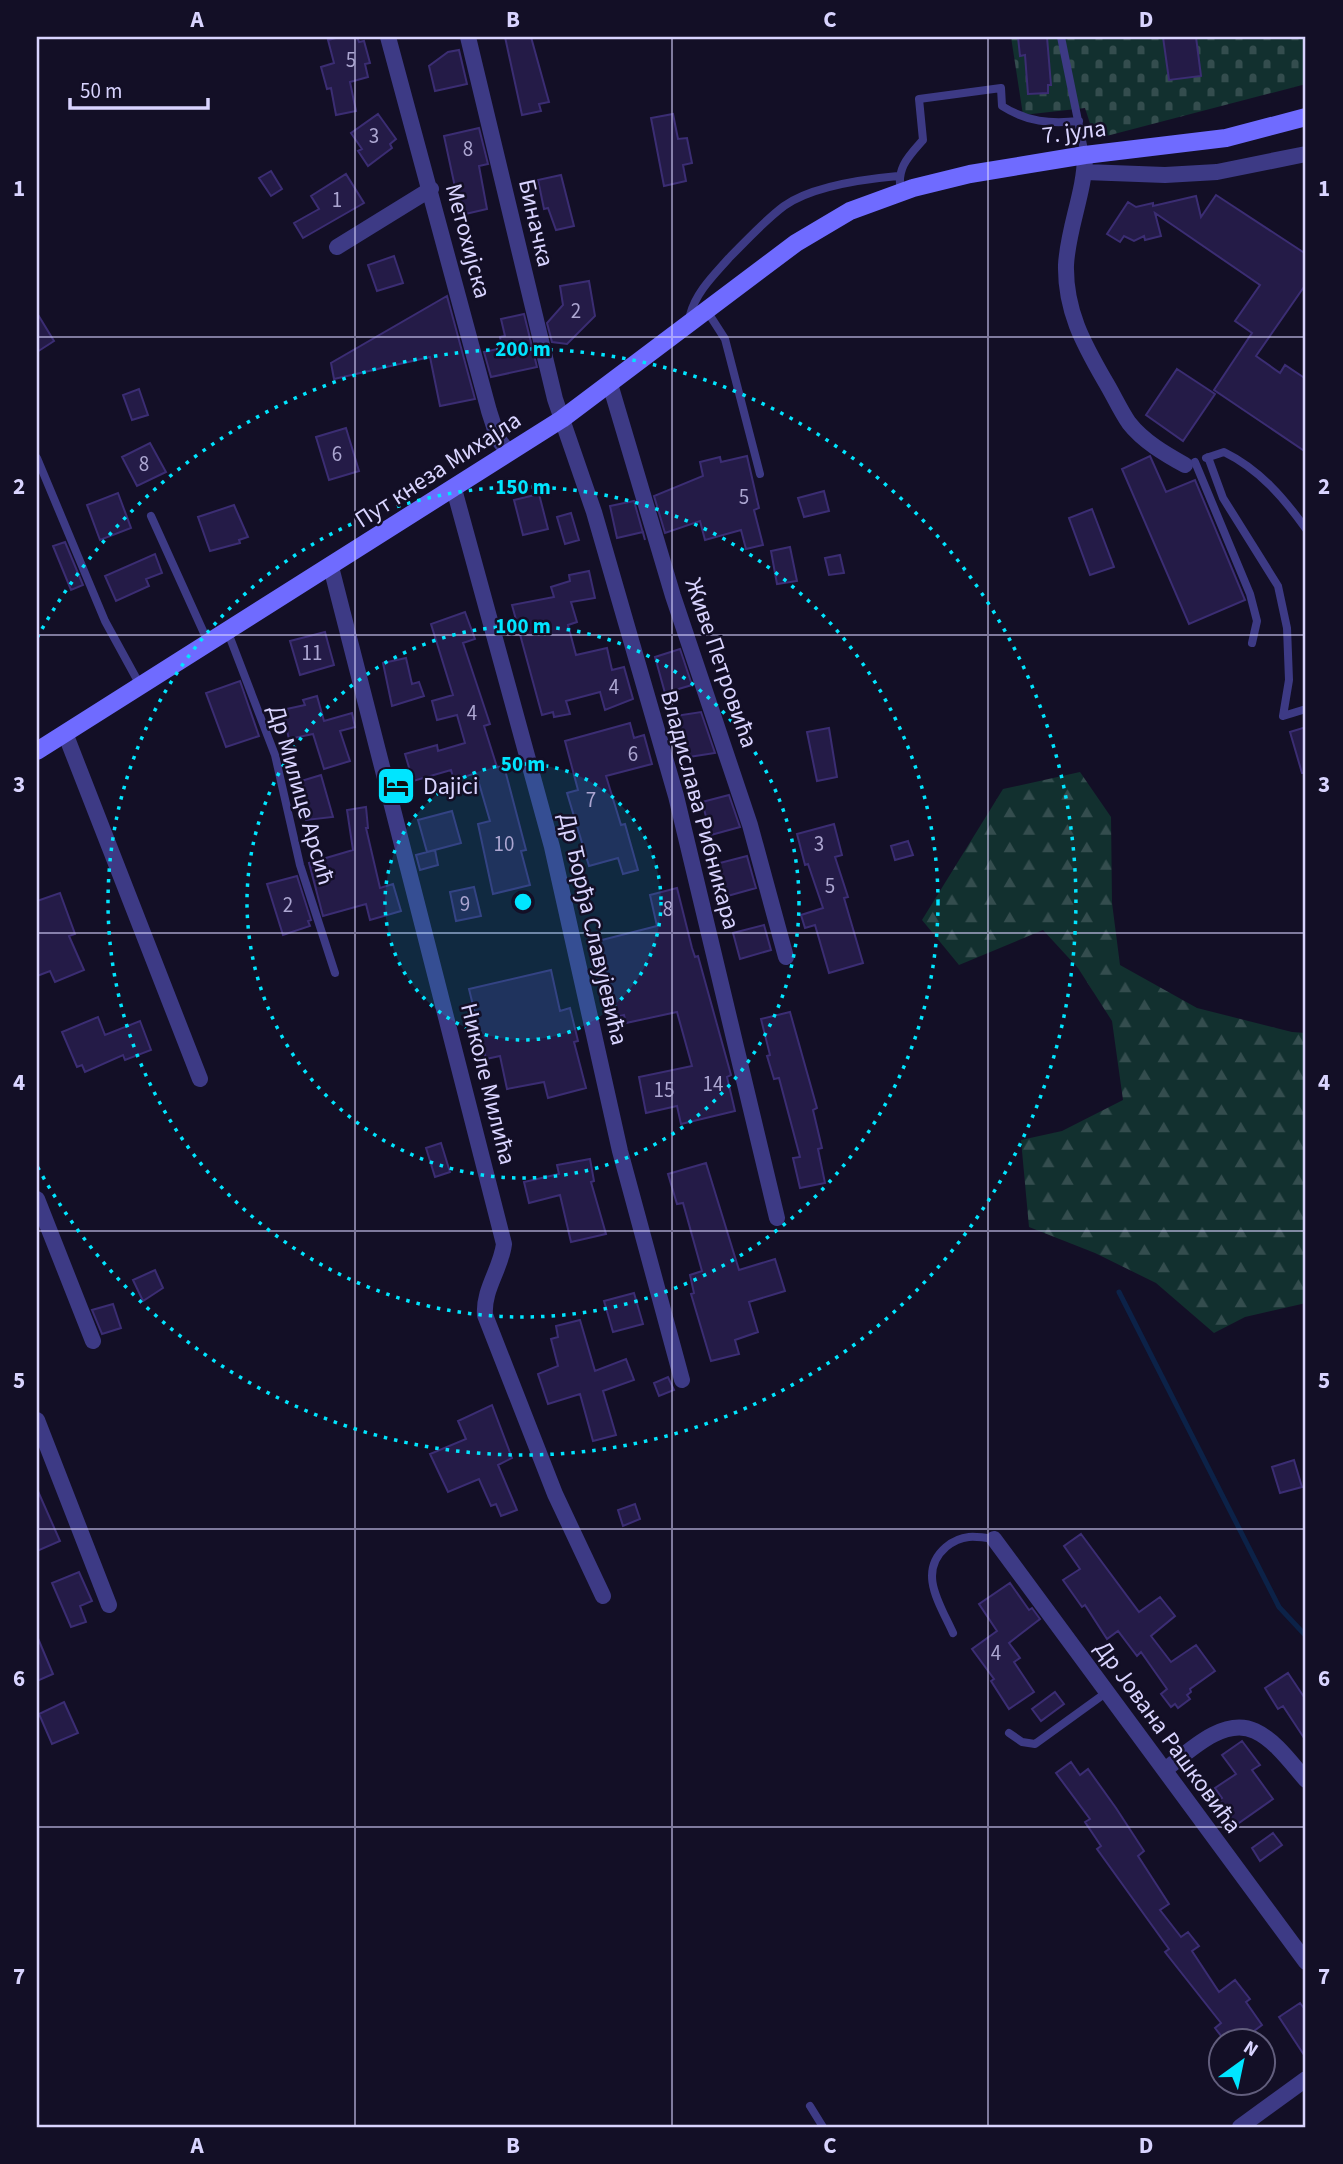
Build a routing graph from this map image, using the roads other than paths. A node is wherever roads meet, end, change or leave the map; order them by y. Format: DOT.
graph roads {
  1 [pos="388,37"];
  2 [pos="468,37"];
  3 [pos="1061,37"];
  4 [pos="1306,117"];
  5 [pos="1079,121"];
  6 [pos="1306,154"];
  7 [pos="1085,163"];
  8 [pos="900,184"];
  9 [pos="431,189"];
  10 [pos="852,210"];
  11 [pos="337,247"];
  12 [pos="700,316"];
  13 [pos="610,384"];
  14 [pos="562,419"];
  15 [pos="509,453"];
  16 [pos="1208,457"];
  17 [pos="37,458"];
  18 [pos="1190,463"];
  19 [pos="760,474"];
  20 [pos="454,488"];
  21 [pos="151,516"];
  22 [pos="1306,529"];
  23 [pos="331,568"];
  24 [pos="228,630"];
  25 [pos="208,642"];
  26 [pos="1252,643"];
  27 [pos="140,685"];
  28 [pos="1306,709"];
  29 [pos="65,733"];
  30 [pos="37,751"];
  31 [pos="786,957"];
  32 [pos="335,973"];
  33 [pos="200,1079"];
  34 [pos="37,1199"];
  35 [pos="777,1218"];
  36 [pos="93,1341"];
  37 [pos="682,1380"];
  38 [pos="37,1420"];
  39 [pos="994,1539"];
  40 [pos="603,1596"];
  41 [pos="109,1605"];
  42 [pos="953,1633"];
  43 [pos="1107,1692"];
  44 [pos="1009,1733"];
  45 [pos="1165,1770"];
  46 [pos="1306,1780"];
  47 [pos="1306,1962"];
  48 [pos="1306,2079"];
  49 [pos="810,2105"];
  50 [pos="824,2127"];
  51 [pos="1240,2127"];
  1 -- 9 [label="street, Метохијска"];
  2 -- 14 [label="street, Биначка"];
  3 -- 5 [label="lane"];
  4 -- 7 [label="main road, 7. јула"];
  5 -- 7 [label="lane"];
  5 -- 8 [label="lane"];
  6 -- 7 [label="street"];
  7 -- 8 [label="main road, 7. јула"];
  7 -- 18 [label="street"];
  8 -- 10 [label="main road, 7. јула"];
  8 -- 12 [label="lane"];
  9 -- 11 [label="street"];
  9 -- 15 [label="street, Метохијска"];
  10 -- 12 [label="main road, Пут кнеза Михајла"];
  12 -- 13 [label="main road, Пут кнеза Михајла"];
  12 -- 19 [label="lane"];
  13 -- 14 [label="main road, Пут кнеза Михајла"];
  13 -- 31 [label="street, Живе Петровића"];
  14 -- 15 [label="main road, Пут кнеза Михајла"];
  14 -- 35 [label="street, Владислава Рибникара"];
  15 -- 20 [label="main road, Пут кнеза Михајла"];
  16 -- 18 [label="lane"];
  16 -- 22 [label="lane"];
  16 -- 28 [label="lane"];
  17 -- 27 [label="lane"];
  18 -- 26 [label="lane"];
  20 -- 23 [label="main road, Пут кнеза Михајла"];
  20 -- 37 [label="street, Др Ђорђа Славујевића"];
  21 -- 25 [label="lane"];
  23 -- 24 [label="main road, Пут кнеза Михајла"];
  23 -- 40 [label="street, Николе Милића"];
  24 -- 25 [label="main road, Пут кнеза Михајла"];
  24 -- 32 [label="lane, Др Милице Арсић"];
  25 -- 27 [label="main road, Пут кнеза Михајла"];
  27 -- 29 [label="main road, Пут кнеза Михајла"];
  29 -- 30 [label="main road, Пут кнеза Михајла"];
  29 -- 33 [label="street"];
  34 -- 36 [label="street"];
  38 -- 41 [label="street"];
  39 -- 42 [label="lane"];
  39 -- 43 [label="street, Др Јована Рашковића"];
  43 -- 44 [label="lane"];
  43 -- 45 [label="street, Др Јована Рашковића"];
  45 -- 46 [label="street"];
  45 -- 47 [label="street, Др Јована Рашковића"];
  48 -- 51 [label="street"];
  49 -- 50 [label="lane"];
}
